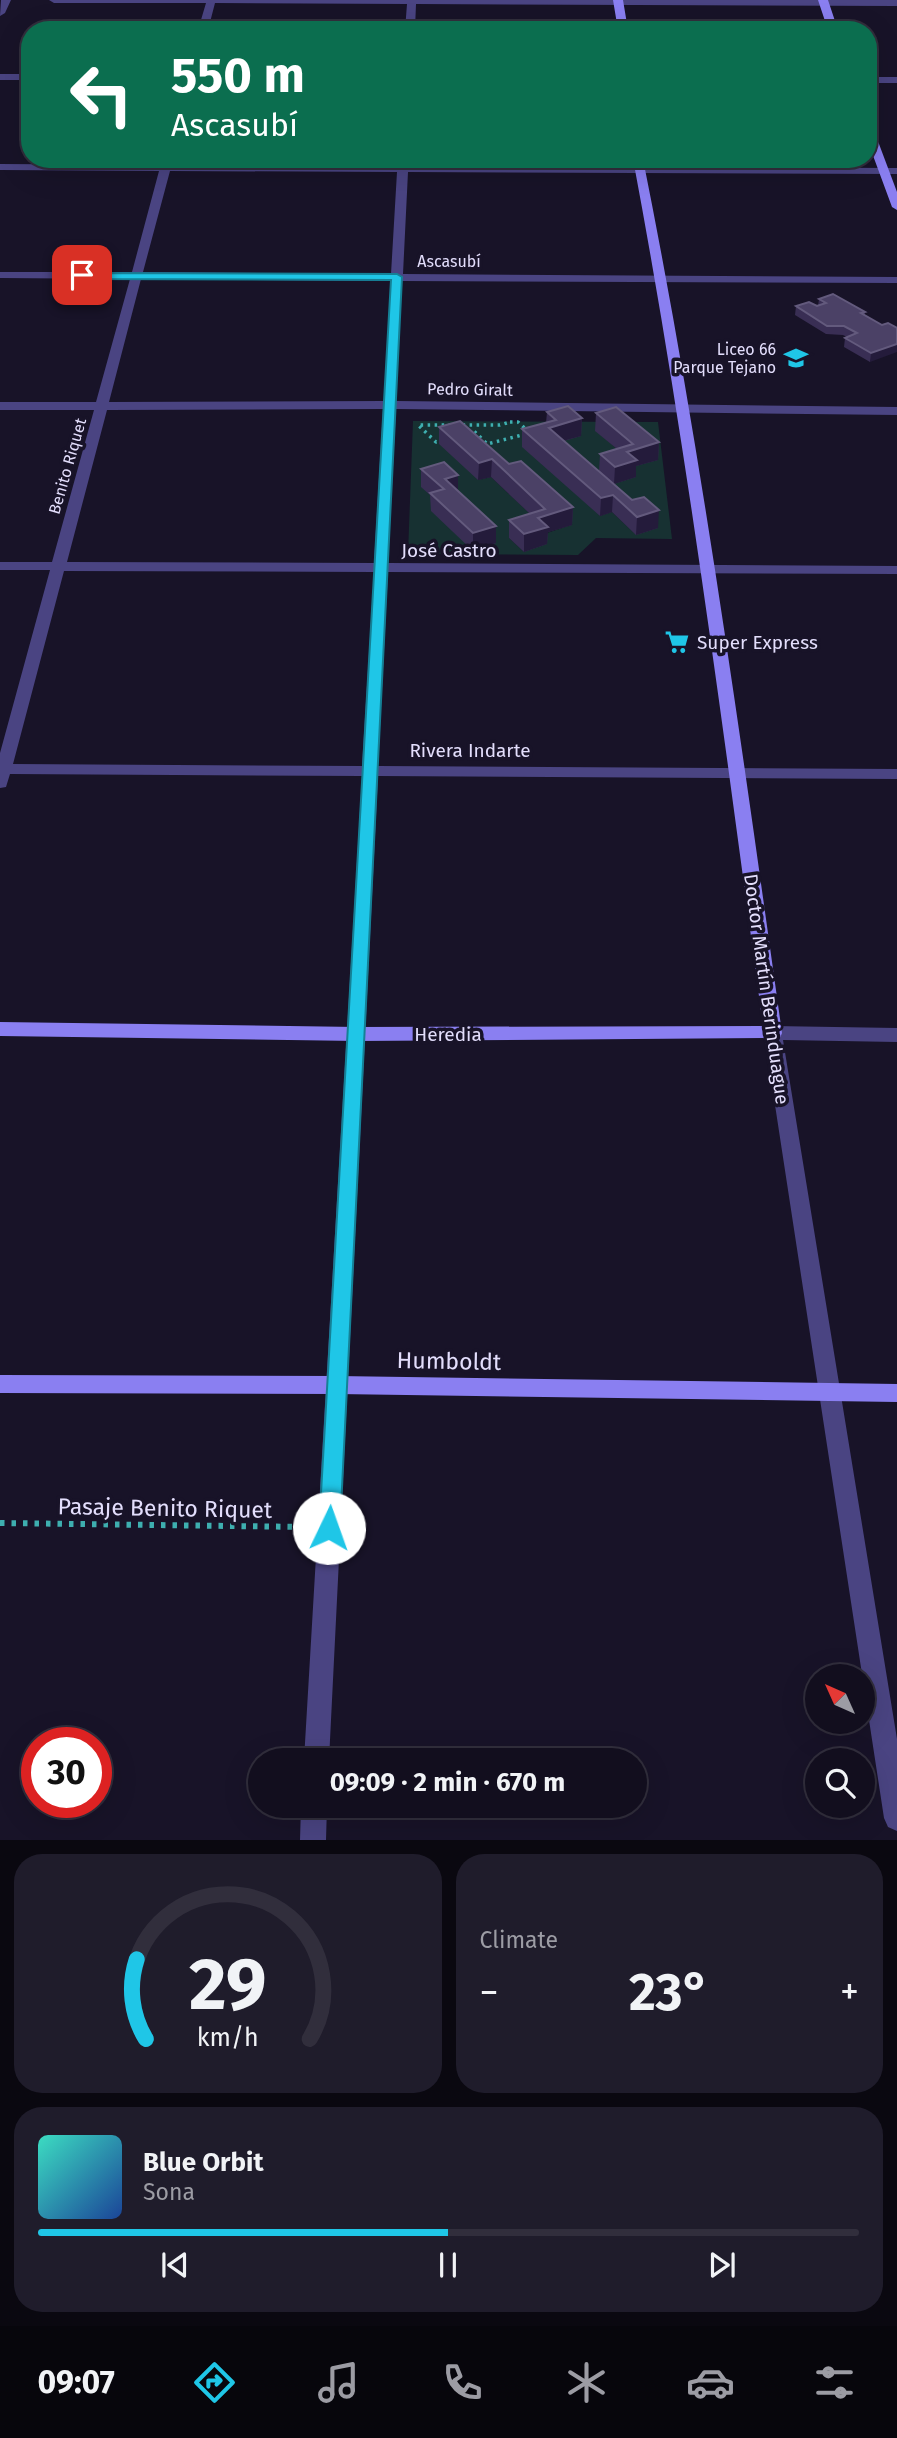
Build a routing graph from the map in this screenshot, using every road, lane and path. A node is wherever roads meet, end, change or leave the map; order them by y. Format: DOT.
graph roads {
  1 [pos="6,0"];
  2 [pos="54,0"];
  3 [pos="211,0"];
  4 [pos="412,1"];
  5 [pos="618,1"];
  6 [pos="823,1"];
  7 [pos="897,2"];
  8 [pos="0,13"];
  9 [pos="205,21"];
  10 [pos="411,21"];
  11 [pos="621,21"];
  12 [pos="830,21"];
  13 [pos="0,77"];
  14 [pos="21,77"];
  15 [pos="877,80"];
  16 [pos="897,80"];
  17 [pos="877,152"];
  18 [pos="21,166"];
  19 [pos="0,167"];
  20 [pos="166,168"];
  21 [pos="403,168"];
  22 [pos="640,168"];
  23 [pos="779,168"];
  24 [pos="884,171"];
  25 [pos="897,171"];
  26 [pos="897,207"];
  27 [pos="0,275"];
  28 [pos="136,275"];
  29 [pos="397,277"];
  30 [pos="661,278"];
  31 [pos="897,280"];
  32 [pos="390,405"];
  33 [pos="0,406"];
  34 [pos="102,406"];
  35 [pos="681,408"];
  36 [pos="897,411"];
  37 [pos="418,425"];
  38 [pos="0,566"];
  39 [pos="57,566"];
  40 [pos="381,569"];
  41 [pos="897,569"];
  42 [pos="705,571"];
  43 [pos="370,770"];
  44 [pos="1,773"];
  45 [pos="737,773"];
  46 [pos="897,774"];
  47 [pos="0,1029"];
  48 [pos="357,1034"];
  49 [pos="773,1034"];
  50 [pos="897,1035"];
  51 [pos="0,1384"];
  52 [pos="337,1385"];
  53 [pos="829,1393"];
  54 [pos="897,1393"];
  55 [pos="0,1523"];
  56 [pos="329,1528"];
  57 [pos="318,1748"];
  58 [pos="314,1818"];
  59 [pos="897,1818"];
  60 [pos="313,1839"];
  1 -- 8 [label="street"];
  2 -- 3 [label="street"];
  3 -- 4 [label="street"];
  3 -- 9 [label="street"];
  4 -- 5 [label="street"];
  4 -- 10 [label="street"];
  5 -- 6 [label="street"];
  5 -- 11 [label="street"];
  6 -- 7 [label="street"];
  6 -- 12 [label="street"];
  13 -- 14 [label="street"];
  15 -- 16 [label="street"];
  17 -- 24 [label="street"];
  18 -- 19 [label="street"];
  20 -- 28 [label="street, Benito Riquet"];
  21 -- 29 [label="street"];
  22 -- 30 [label="street, Doctor Martín Berinduague"];
  23 -- 24 [label="street"];
  24 -- 25 [label="street"];
  24 -- 26 [label="street"];
  27 -- 28 [label="street, Ascasubí"];
  28 -- 29 [label="street, Ascasubí"];
  28 -- 34 [label="street, Benito Riquet"];
  29 -- 30 [label="street, Ascasubí"];
  29 -- 32 [label="street"];
  30 -- 31 [label="street, Ascasubí"];
  30 -- 35 [label="street, Doctor Martín Berinduague"];
  32 -- 34 [label="street, Pedro Giralt"];
  32 -- 35 [label="street, Pedro Giralt"];
  32 -- 40 [label="street"];
  33 -- 34 [label="street, Pedro Giralt"];
  34 -- 39 [label="street, Benito Riquet"];
  35 -- 36 [label="street, Pedro Giralt"];
  35 -- 42 [label="street, Doctor Martín Berinduague"];
  37 -- 37 [label="path"];
  38 -- 39 [label="street, José Castro"];
  39 -- 40 [label="street, José Castro"];
  39 -- 44 [label="street, Benito Riquet"];
  40 -- 42 [label="street, José Castro"];
  40 -- 43 [label="street"];
  41 -- 42 [label="street, José Castro"];
  42 -- 45 [label="street, Doctor Martín Berinduague"];
  43 -- 44 [label="street, Rivera Indarte"];
  43 -- 45 [label="street, Rivera Indarte"];
  43 -- 48 [label="street"];
  45 -- 46 [label="street, Rivera Indarte"];
  45 -- 49 [label="street, Doctor Martín Berinduague"];
  47 -- 48 [label="street, Heredia"];
  48 -- 49 [label="street, Heredia"];
  48 -- 52 [label="street"];
  49 -- 50 [label="street, Heredia"];
  49 -- 53 [label="street, Doctor Martín Berinduague"];
  51 -- 52 [label="street, Humboldt"];
  52 -- 53 [label="street, Humboldt"];
  52 -- 56 [label="street"];
  53 -- 54 [label="street, Humboldt"];
  53 -- 59 [label="street, Doctor Martín Berinduague"];
  55 -- 56 [label="path, Pasaje Benito Riquet"];
  56 -- 57 [label="street"];
  58 -- 60 [label="street"];
}
